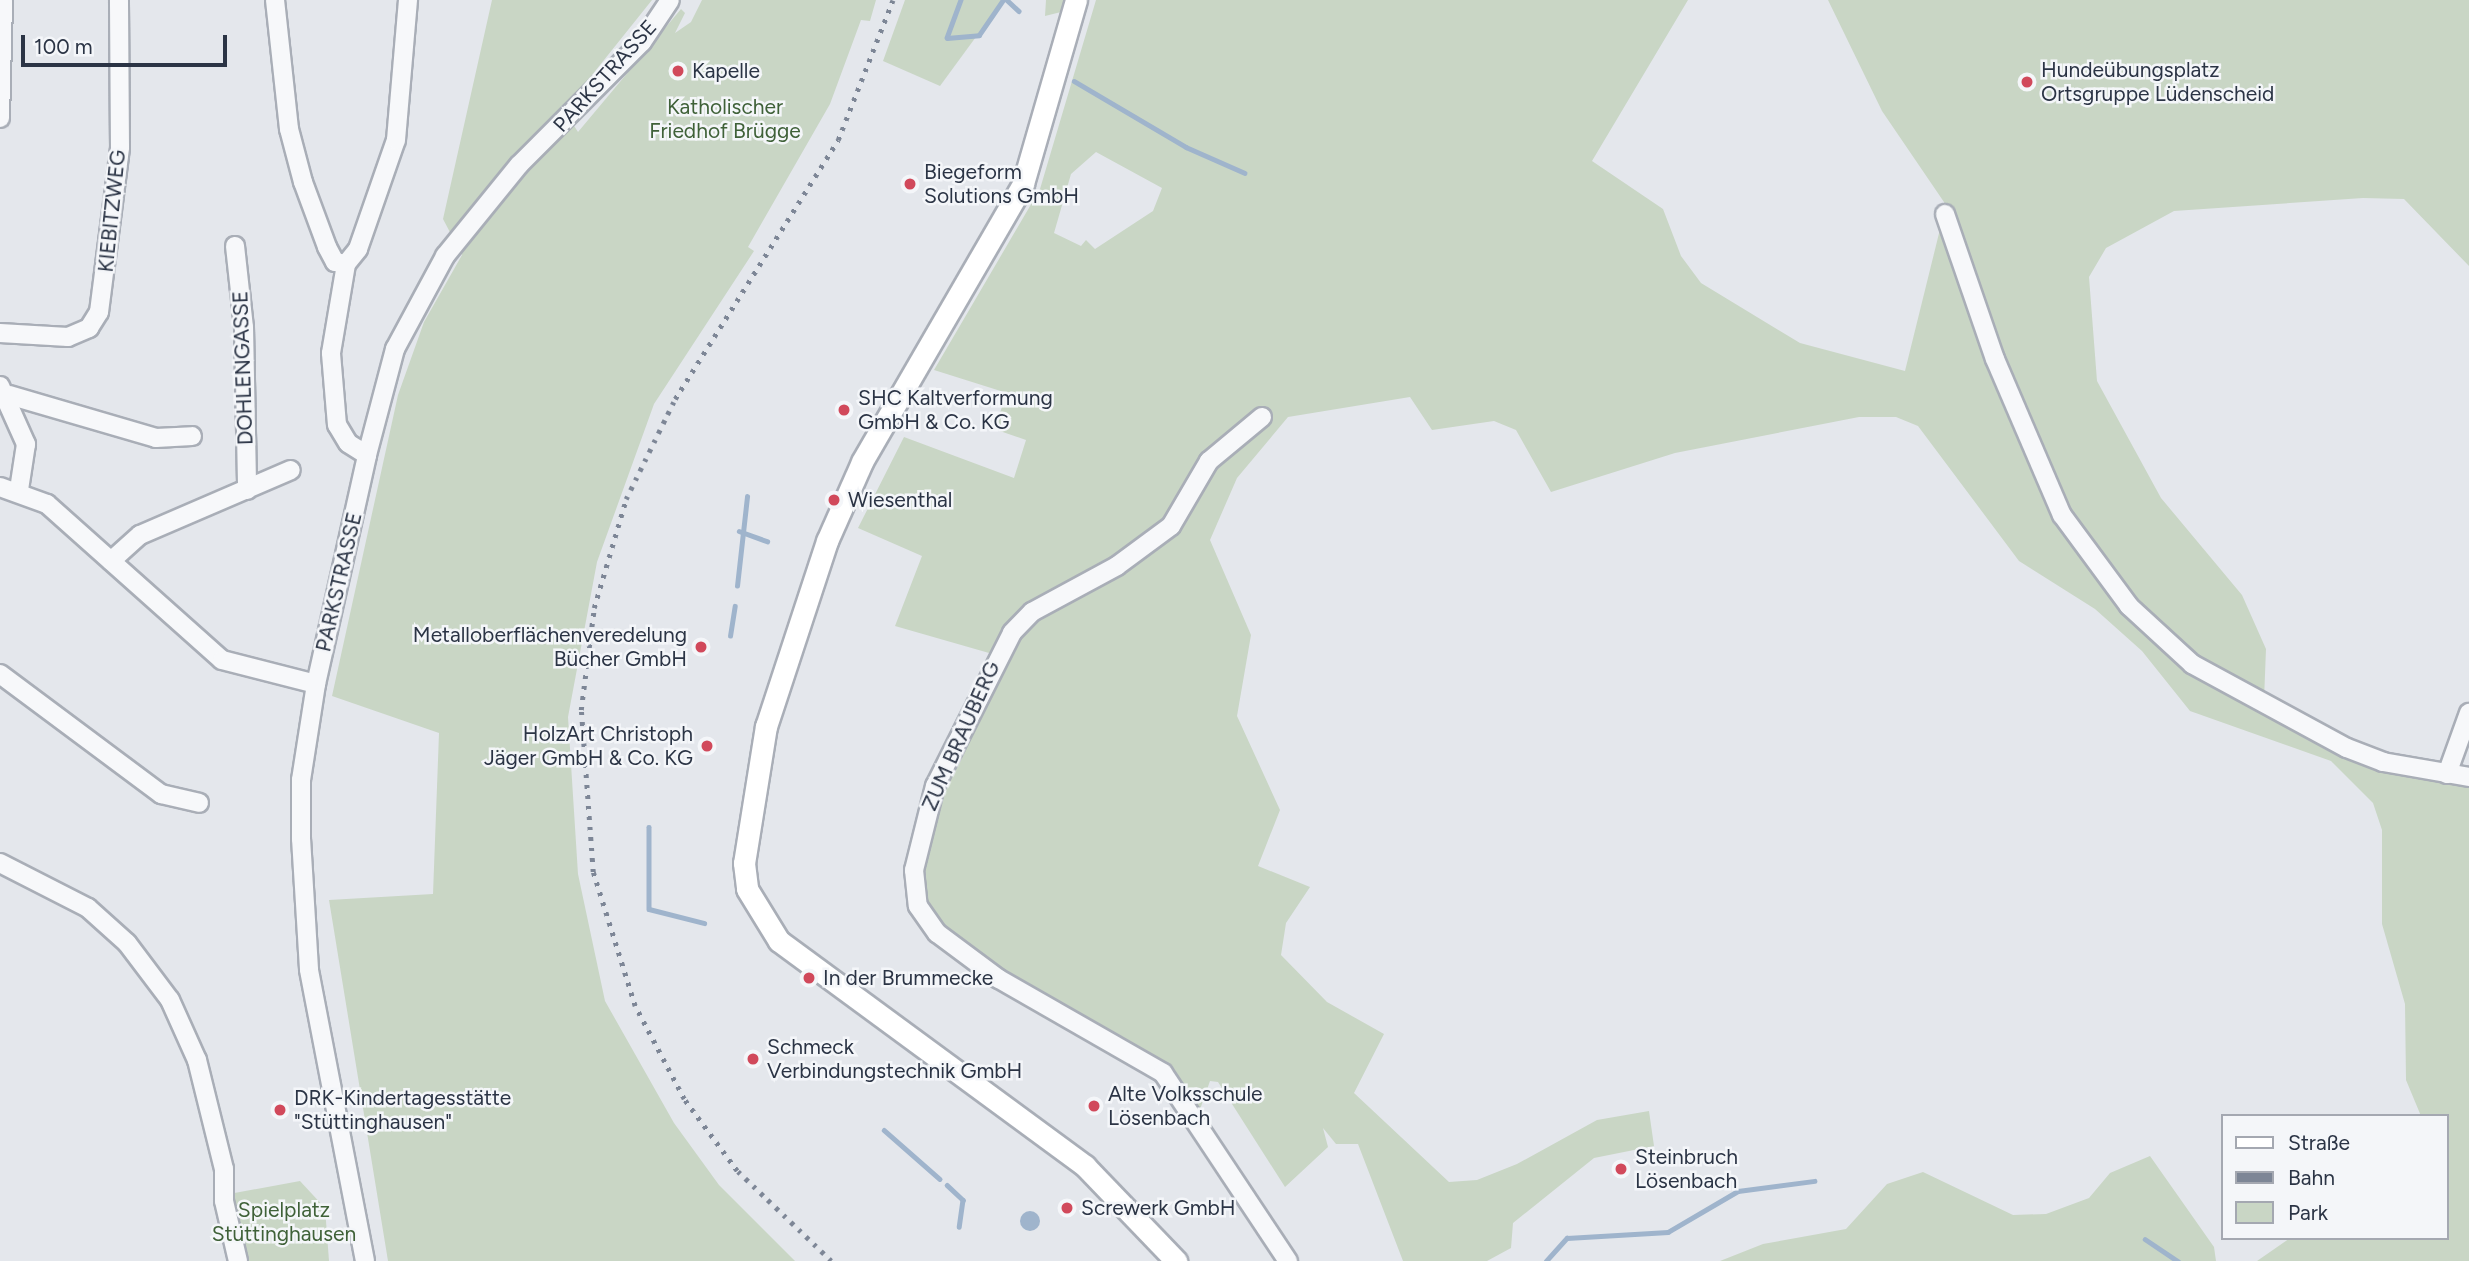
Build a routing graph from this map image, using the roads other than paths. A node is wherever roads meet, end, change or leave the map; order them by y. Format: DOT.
graph roads {
  1 [pos="3,0"];
  2 [pos="119,0"];
  3 [pos="275,0"];
  4 [pos="408,0"];
  5 [pos="670,0"];
  6 [pos="1076,0"];
  7 [pos="0,118"];
  8 [pos="1945,214"];
  9 [pos="235,246"];
  10 [pos="346,264"];
  11 [pos="0,333"];
  12 [pos="5,391"];
  13 [pos="1262,417"];
  14 [pos="192,436"];
  15 [pos="366,455"];
  16 [pos="290,470"];
  17 [pos="0,487"];
  18 [pos="247,489"];
  19 [pos="19,490"];
  20 [pos="111,561"];
  21 [pos="0,674"];
  22 [pos="316,684"];
  23 [pos="2469,713"];
  24 [pos="2447,775"];
  25 [pos="2469,777"];
  26 [pos="200,803"];
  27 [pos="0,863"];
  28 [pos="238,1261"];
  29 [pos="365,1261"];
  30 [pos="1175,1261"];
  31 [pos="1287,1261"];
  1 -- 7 [label="street"];
  2 -- 11 [label="street, KIEBITZWEG"];
  3 -- 10 [label="street"];
  4 -- 10 [label="street"];
  5 -- 15 [label="street, PARKSTRASSE"];
  6 -- 30 [label="main road"];
  8 -- 24 [label="street"];
  9 -- 18 [label="street, DOHLENGASSE"];
  10 -- 15 [label="street"];
  12 -- 14 [label="street"];
  12 -- 19 [label="street"];
  13 -- 31 [label="street, ZUM BRAUBERG"];
  15 -- 22 [label="street, PARKSTRASSE"];
  16 -- 18 [label="street"];
  17 -- 19 [label="street"];
  18 -- 20 [label="street"];
  19 -- 20 [label="street"];
  20 -- 22 [label="street"];
  21 -- 26 [label="street"];
  22 -- 29 [label="street, PARKSTRASSE"];
  23 -- 24 [label="street"];
  24 -- 25 [label="street"];
  27 -- 28 [label="street"];
}
